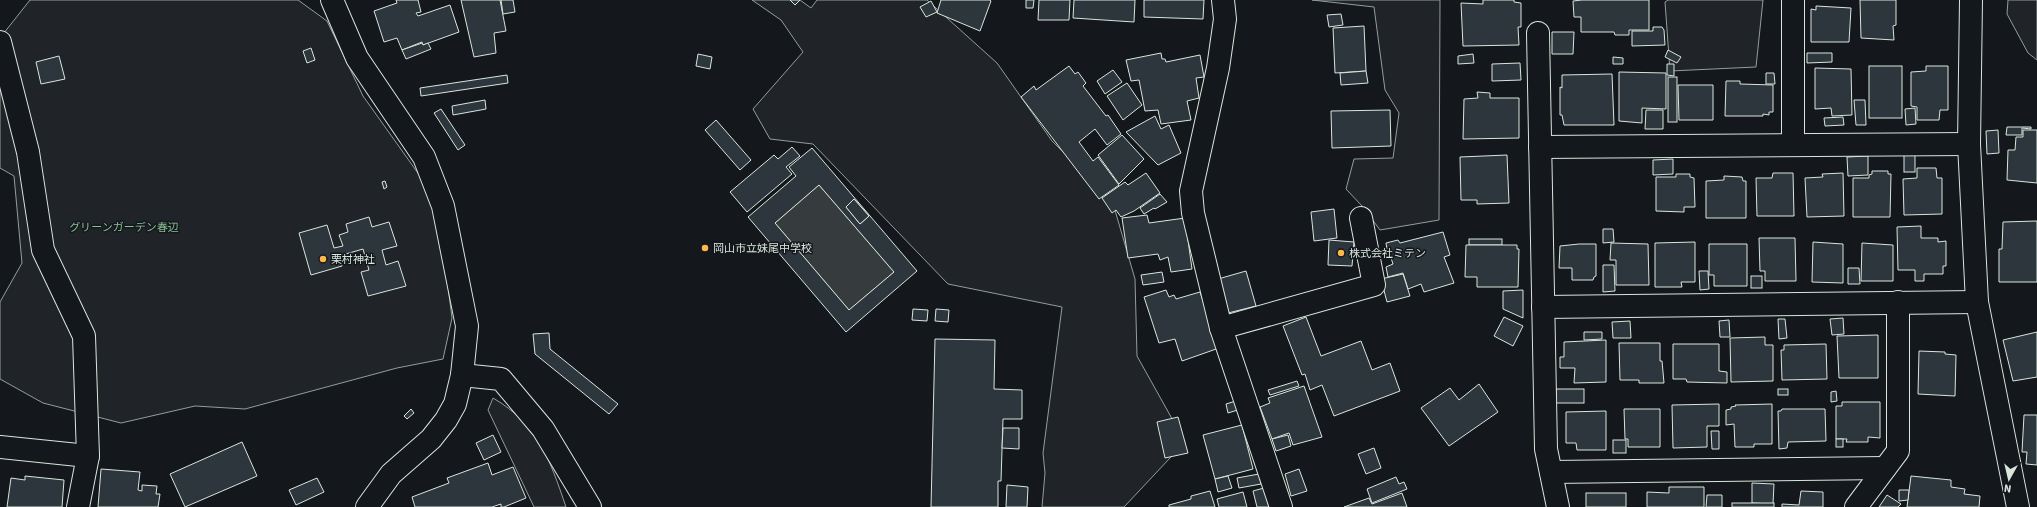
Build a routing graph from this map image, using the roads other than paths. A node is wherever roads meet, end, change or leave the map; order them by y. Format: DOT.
graph roads {
  1 [pos="332,0"];
  2 [pos="1223,0"];
  3 [pos="1793,0"];
  4 [pos="1971,0"];
  5 [pos="1538,33"];
  6 [pos="0,42"];
  7 [pos="1793,144"];
  8 [pos="1969,144"];
  9 [pos="1540,147"];
  10 [pos="1361,218"];
  11 [pos="1898,302"];
  12 [pos="1976,302"];
  13 [pos="1543,307"];
  14 [pos="1221,328"];
  15 [pos="462,375"];
  16 [pos="0,447"];
  17 [pos="88,456"];
  18 [pos="1885,468"];
  19 [pos="1551,472"];
  20 [pos="78,507"];
  21 [pos="367,507"];
  22 [pos="590,507"];
  23 [pos="1281,507"];
  24 [pos="1558,507"];
  25 [pos="1856,507"];
  26 [pos="2018,507"];
  1 -- 15 [label="street"];
  2 -- 14 [label="street"];
  3 -- 7 [label="street"];
  4 -- 8 [label="street"];
  5 -- 9 [label="street"];
  6 -- 17 [label="street"];
  7 -- 8 [label="street"];
  7 -- 9 [label="street"];
  8 -- 12 [label="street"];
  9 -- 13 [label="street"];
  10 -- 14 [label="street"];
  11 -- 12 [label="street"];
  11 -- 13 [label="street"];
  11 -- 18 [label="street"];
  12 -- 26 [label="street"];
  13 -- 19 [label="street"];
  14 -- 23 [label="street"];
  15 -- 21 [label="street"];
  15 -- 22 [label="street"];
  16 -- 17 [label="street"];
  17 -- 20 [label="street"];
  18 -- 19 [label="street"];
  18 -- 25 [label="street"];
  19 -- 24 [label="street"];
}
